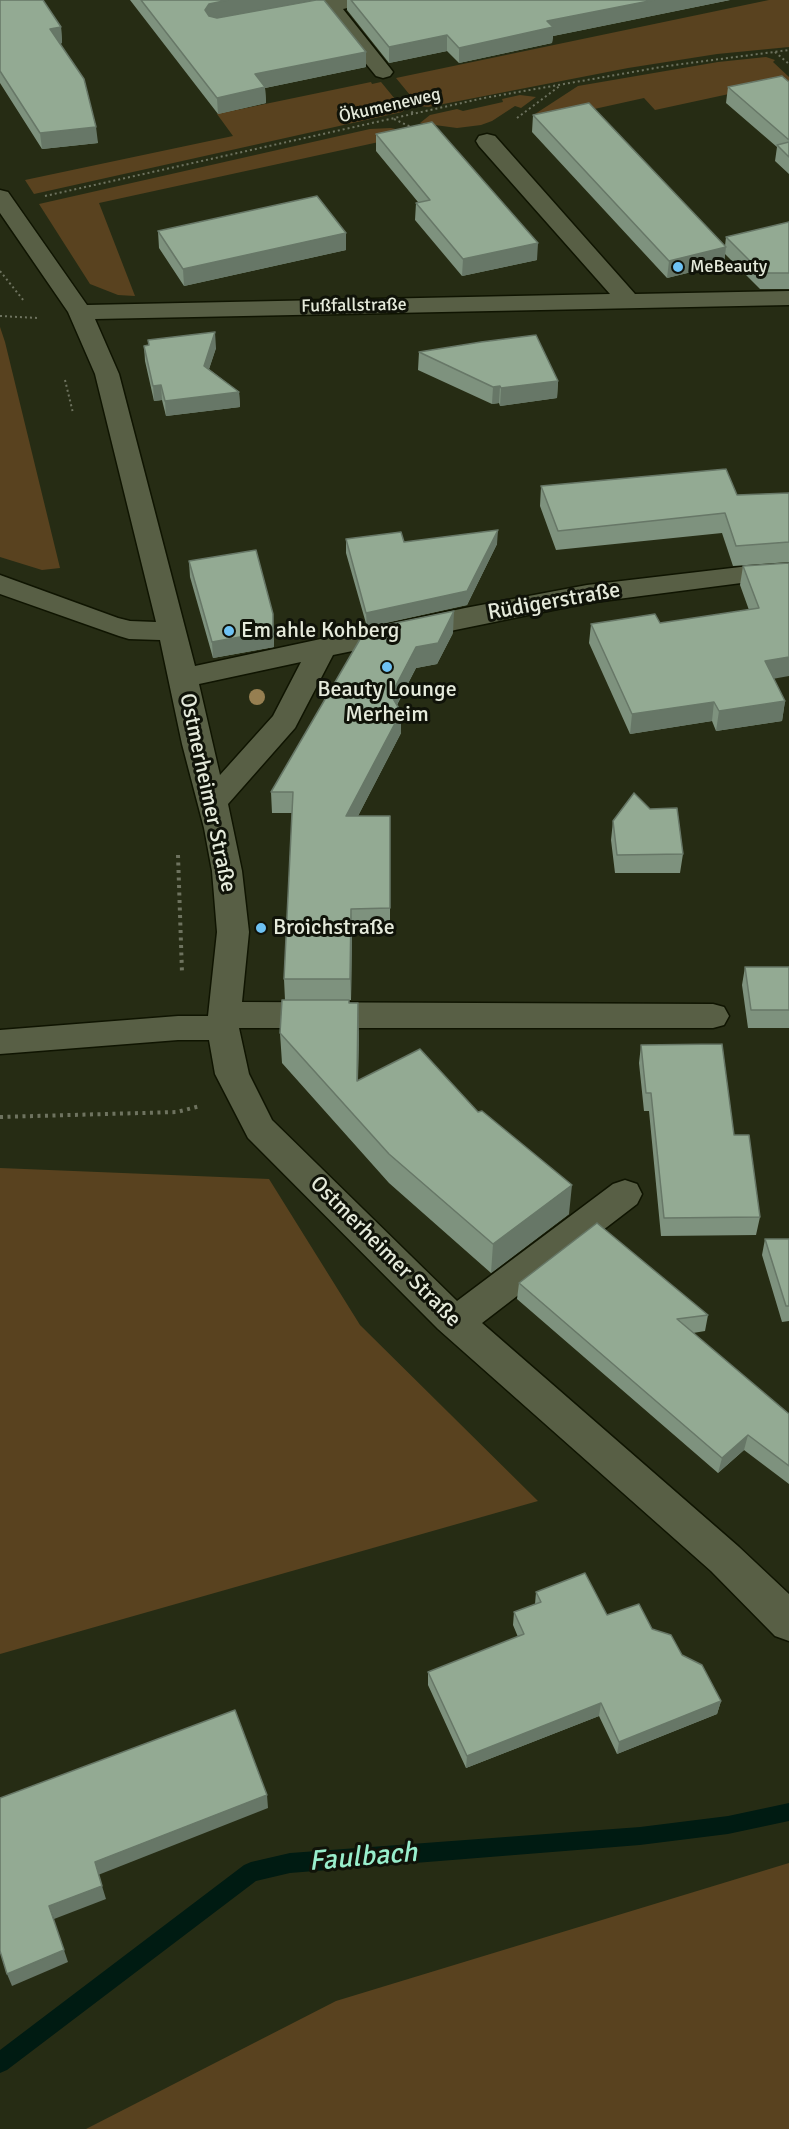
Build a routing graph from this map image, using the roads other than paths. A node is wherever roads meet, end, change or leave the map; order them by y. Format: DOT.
graph roads {
  1 [pos="359,0"];
  2 [pos="327,3"];
  3 [pos="262,18"];
  4 [pos="383,72"];
  5 [pos="487,141"];
  6 [pos="2,200"];
  7 [pos="789,298"];
  8 [pos="628,300"];
  9 [pos="81,312"];
  10 [pos="789,572"];
  11 [pos="0,584"];
  12 [pos="171,631"];
  13 [pos="322,648"];
  14 [pos="184,678"];
  15 [pos="213,801"];
  16 [pos="713,1016"];
  17 [pos="225,1021"];
  18 [pos="0,1042"];
  19 [pos="625,1194"];
  20 [pos="456,1322"];
  21 [pos="789,1623"];
  1 -- 2 [label="street"];
  2 -- 3 [label="street"];
  2 -- 4 [label="street"];
  5 -- 8 [label="street"];
  6 -- 9 [label="street, Ostmerheimer Straße"];
  7 -- 8 [label="street, Fußfallstraße"];
  8 -- 9 [label="street, Fußfallstraße"];
  9 -- 12 [label="street, Ostmerheimer Straße"];
  10 -- 13 [label="street, Rüdigerstraße"];
  11 -- 12 [label="street"];
  12 -- 14 [label="street, Ostmerheimer Straße"];
  13 -- 14 [label="street, Rüdigerstraße"];
  13 -- 15 [label="street"];
  14 -- 15 [label="street, Ostmerheimer Straße"];
  15 -- 17 [label="street, Ostmerheimer Straße"];
  16 -- 17 [label="street"];
  17 -- 18 [label="street"];
  17 -- 20 [label="street, Ostmerheimer Straße"];
  19 -- 20 [label="street"];
  20 -- 21 [label="street, Ostmerheimer Straße"];
}
